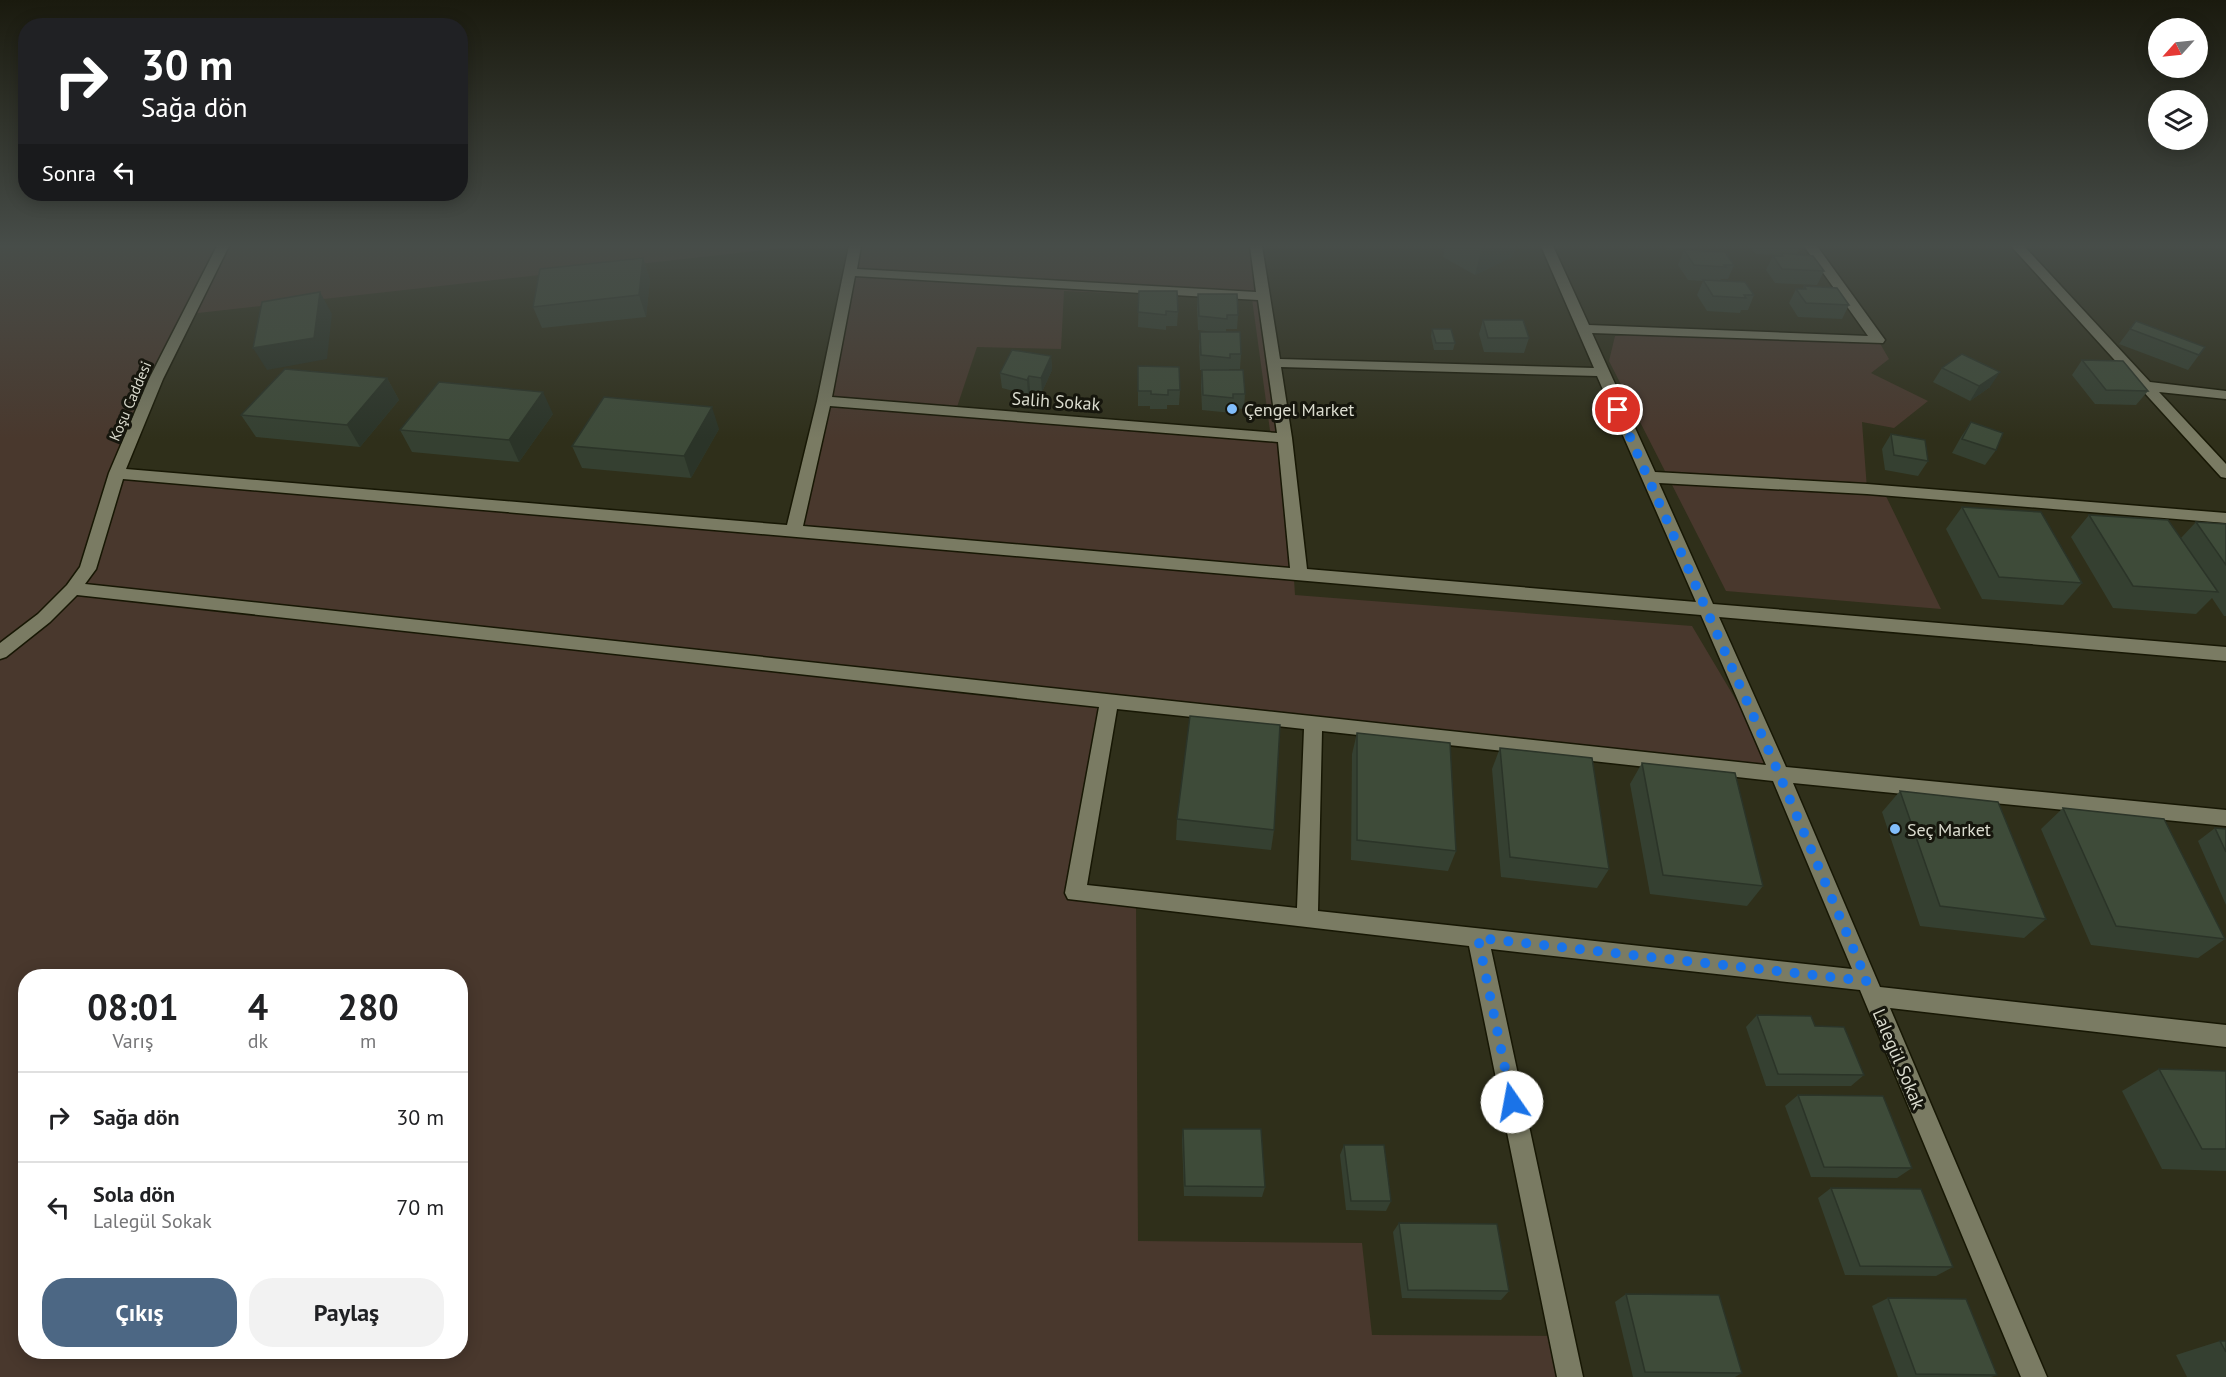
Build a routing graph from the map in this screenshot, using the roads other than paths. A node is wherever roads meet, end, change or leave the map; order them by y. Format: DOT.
graph roads {
  1 [pos="191,310"];
  2 [pos="843,310"];
  3 [pos="1266,310"];
  4 [pos="1574,310"];
  5 [pos="1856,310"];
  6 [pos="2077,310"];
  7 [pos="1582,329"];
  8 [pos="1274,363"];
  9 [pos="1601,372"];
  10 [pos="2146,386"];
  11 [pos="2226,394"];
  12 [pos="824,401"];
  13 [pos="1285,438"];
  14 [pos="117,473"];
  15 [pos="2226,473"];
  16 [pos="1647,477"];
  17 [pos="2226,518"];
  18 [pos="795,531"];
  19 [pos="1299,574"];
  20 [pos="73,589"];
  21 [pos="1706,609"];
  22 [pos="0,652"];
  23 [pos="2226,654"];
  24 [pos="1109,701"];
  25 [pos="1313,723"];
  26 [pos="1779,774"];
  27 [pos="2226,818"];
  28 [pos="1307,919"];
  29 [pos="1478,938"];
  30 [pos="1870,989"];
  31 [pos="2226,1036"];
  32 [pos="1570,1377"];
  33 [pos="2034,1377"];
  1 -- 14 [label="street, Koşu Caddesi"];
  2 -- 12 [label="street"];
  3 -- 8 [label="street"];
  4 -- 7 [label="street, Lalegül Sokak"];
  5 -- 7 [label="street"];
  6 -- 10 [label="street"];
  7 -- 9 [label="street, Lalegül Sokak"];
  8 -- 9 [label="street"];
  8 -- 13 [label="street"];
  9 -- 16 [label="street, Lalegül Sokak"];
  10 -- 11 [label="street"];
  10 -- 15 [label="street"];
  12 -- 13 [label="street, Salih Sokak"];
  12 -- 18 [label="street"];
  13 -- 19 [label="street"];
  14 -- 18 [label="street"];
  14 -- 20 [label="street, Koşu Caddesi"];
  16 -- 17 [label="street"];
  16 -- 21 [label="street, Lalegül Sokak"];
  18 -- 19 [label="street"];
  19 -- 21 [label="street"];
  20 -- 22 [label="street, Koşu Caddesi"];
  20 -- 24 [label="street"];
  21 -- 23 [label="street"];
  21 -- 26 [label="street, Lalegül Sokak"];
  24 -- 25 [label="street"];
  24 -- 28 [label="street"];
  25 -- 26 [label="street"];
  25 -- 28 [label="street"];
  26 -- 27 [label="street"];
  26 -- 30 [label="street, Lalegül Sokak"];
  28 -- 29 [label="street"];
  29 -- 30 [label="street"];
  29 -- 32 [label="street"];
  30 -- 31 [label="street"];
  30 -- 33 [label="street, Lalegül Sokak"];
}
